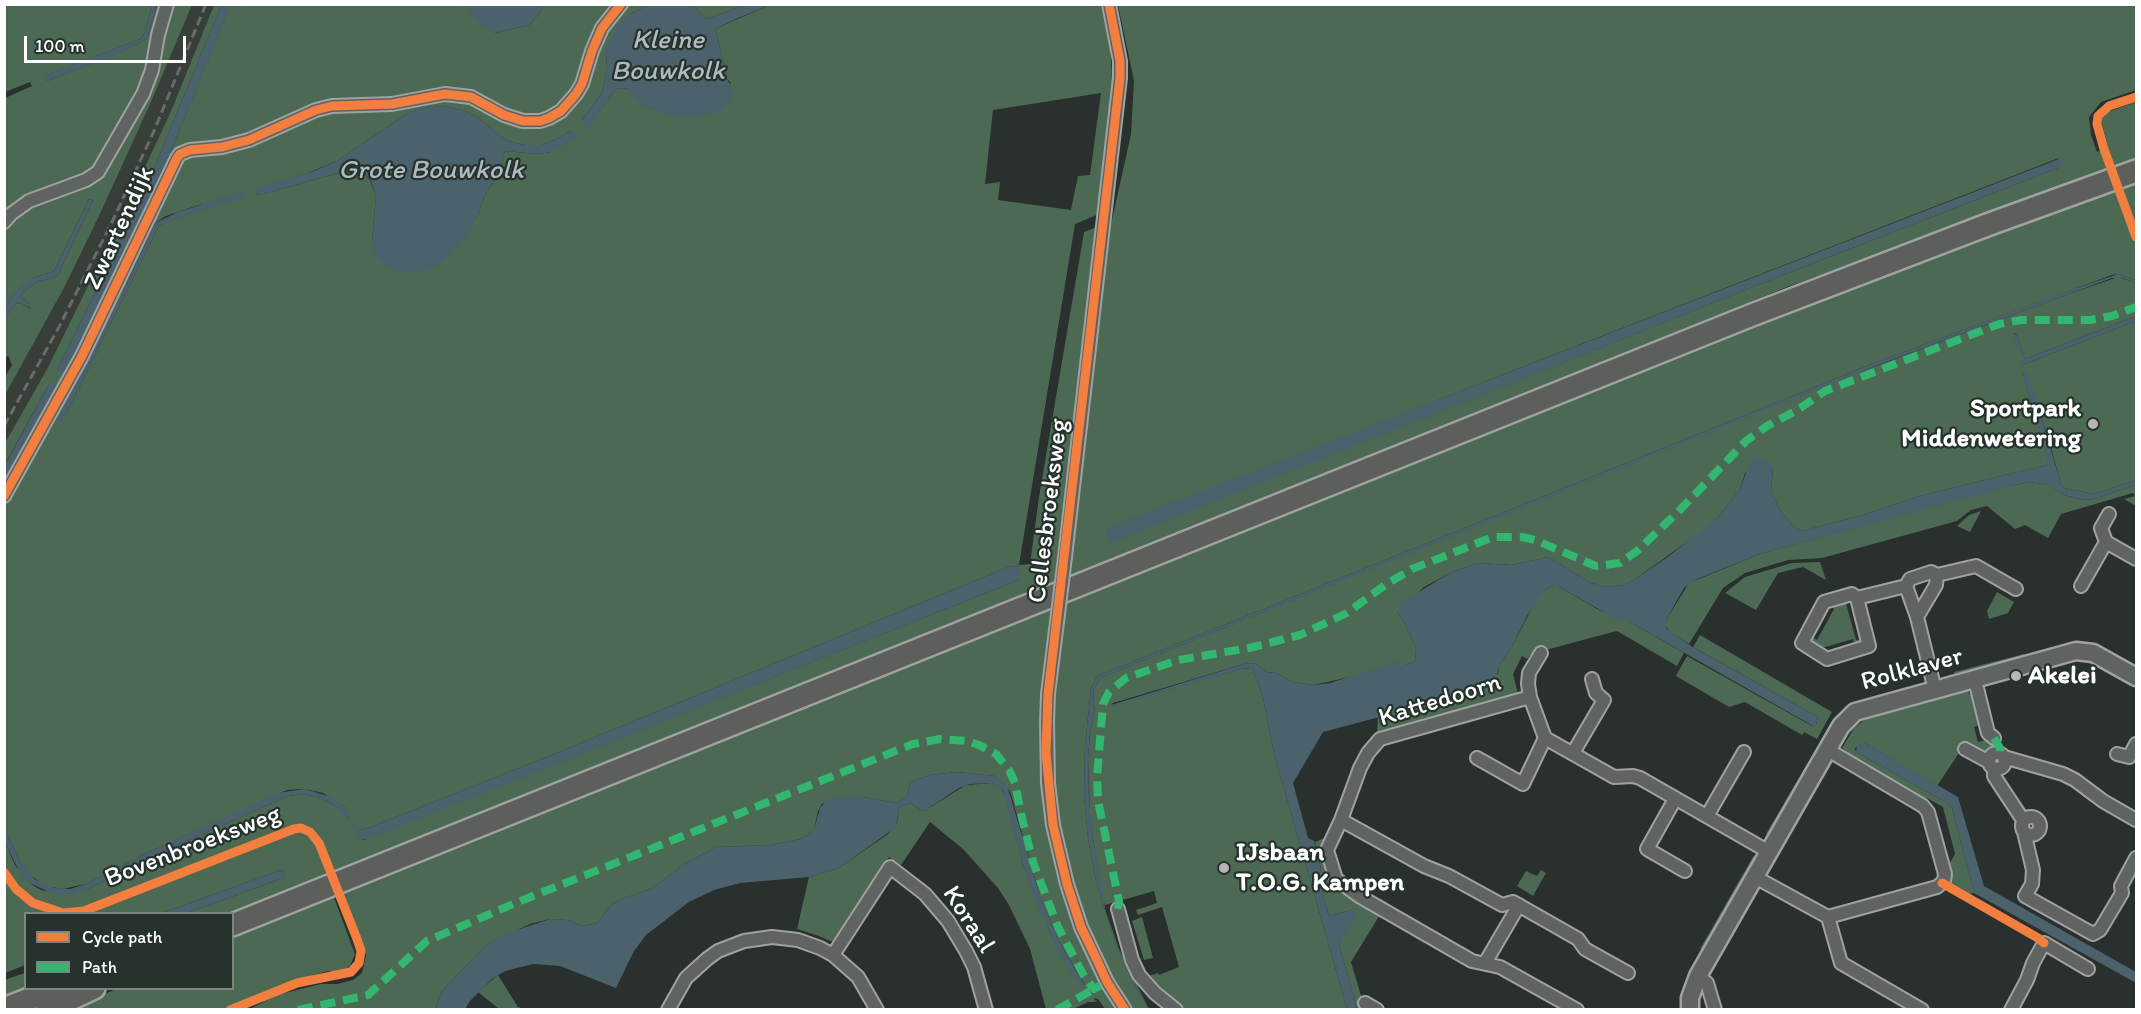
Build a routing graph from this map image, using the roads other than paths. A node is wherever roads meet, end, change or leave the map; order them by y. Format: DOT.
graph roads {
  1 [pos="167,4"];
  2 [pos="621,4"];
  3 [pos="1109,4"];
  4 [pos="2136,163"];
  5 [pos="2136,171"];
  6 [pos="4,222"];
  7 [pos="4,496"];
  8 [pos="2109,514"];
  9 [pos="2106,542"];
  10 [pos="2136,559"];
  11 [pos="1937,575"];
  12 [pos="1906,586"];
  13 [pos="2081,586"];
  14 [pos="2016,589"];
  15 [pos="1857,598"];
  16 [pos="1917,617"];
  17 [pos="1541,653"];
  18 [pos="2136,677"];
  19 [pos="1592,679"];
  20 [pos="1974,680"];
  21 [pos="1935,690"];
  22 [pos="1530,697"];
  23 [pos="1545,738"];
  24 [pos="1994,738"];
  25 [pos="2136,744"];
  26 [pos="1965,749"];
  27 [pos="1828,750"];
  28 [pos="1744,752"];
  29 [pos="1573,753"];
  30 [pos="2117,754"];
  31 [pos="1477,758"];
  32 [pos="1992,765"];
  33 [pos="1675,799"];
  34 [pos="1707,816"];
  35 [pos="1341,820"];
  36 [pos="2136,820"];
  37 [pos="1769,852"];
  38 [pos="2136,858"];
  39 [pos="1685,871"];
  40 [pos="1755,877"];
  41 [pos="1519,905"];
  42 [pos="1118,909"];
  43 [pos="234,917"];
  44 [pos="1828,917"];
  45 [pos="234,924"];
  46 [pos="833,955"];
  47 [pos="1485,963"];
  48 [pos="2088,969"];
  49 [pos="1628,973"];
  50 [pos="1698,976"];
  51 [pos="52,990"];
  52 [pos="90,990"];
  53 [pos="1365,1003"];
  54 [pos="1570,1008"];
  55 [pos="4,1009"];
  56 [pos="47,1010"];
  57 [pos="668,1010"];
  58 [pos="877,1010"];
  59 [pos="986,1010"];
  60 [pos="1125,1010"];
  61 [pos="1176,1010"];
  62 [pos="1377,1010"];
  63 [pos="1690,1010"];
  64 [pos="1715,1010"];
  65 [pos="1922,1010"];
  66 [pos="2011,1010"];
  1 -- 6 [label="street, Zwartendijk"];
  2 -- 7 [label="street, Zwartendijk"];
  3 -- 60 [label="street, Cellesbroeksweg, bridge"];
  4 -- 43 [label="highway"];
  5 -- 45 [label="highway"];
  8 -- 9 [label="street"];
  9 -- 10 [label="street"];
  9 -- 13 [label="street"];
  11 -- 12 [label="street"];
  11 -- 14 [label="street"];
  11 -- 16 [label="street"];
  12 -- 15 [label="street"];
  12 -- 16 [label="street"];
  15 -- 15 [label="street"];
  16 -- 21 [label="street"];
  17 -- 22 [label="street, Kattedoorn"];
  18 -- 20 [label="street, Rolklaver"];
  19 -- 29 [label="street"];
  20 -- 21 [label="street, Rolklaver"];
  20 -- 24 [label="street"];
  21 -- 27 [label="street, Rolklaver"];
  22 -- 23 [label="street, Kattedoorn"];
  22 -- 35 [label="street, Kattedoorn"];
  23 -- 29 [label="street"];
  23 -- 31 [label="street"];
  25 -- 30 [label="street"];
  26 -- 32 [label="street"];
  27 -- 37 [label="street, Rolklaver"];
  27 -- 44 [label="street"];
  28 -- 34 [label="street"];
  29 -- 33 [label="street"];
  32 -- 36 [label="street"];
  32 -- 38 [label="street"];
  33 -- 34 [label="street"];
  33 -- 39 [label="street"];
  34 -- 37 [label="street"];
  35 -- 41 [label="street"];
  35 -- 47 [label="street, Kattedoorn"];
  37 -- 40 [label="street, Rolklaver"];
  40 -- 44 [label="street"];
  40 -- 50 [label="street, Rolklaver"];
  41 -- 47 [label="street"];
  41 -- 49 [label="street"];
  42 -- 61 [label="street"];
  44 -- 65 [label="street"];
  46 -- 57 [label="street"];
  46 -- 58 [label="street"];
  46 -- 59 [label="street, Koraal"];
  47 -- 54 [label="street, Kattedoorn"];
  48 -- 66 [label="street"];
  50 -- 63 [label="street, Rolklaver"];
  50 -- 64 [label="street"];
  51 -- 55 [label="highway"];
  52 -- 56 [label="highway"];
  53 -- 62 [label="street"];
}
